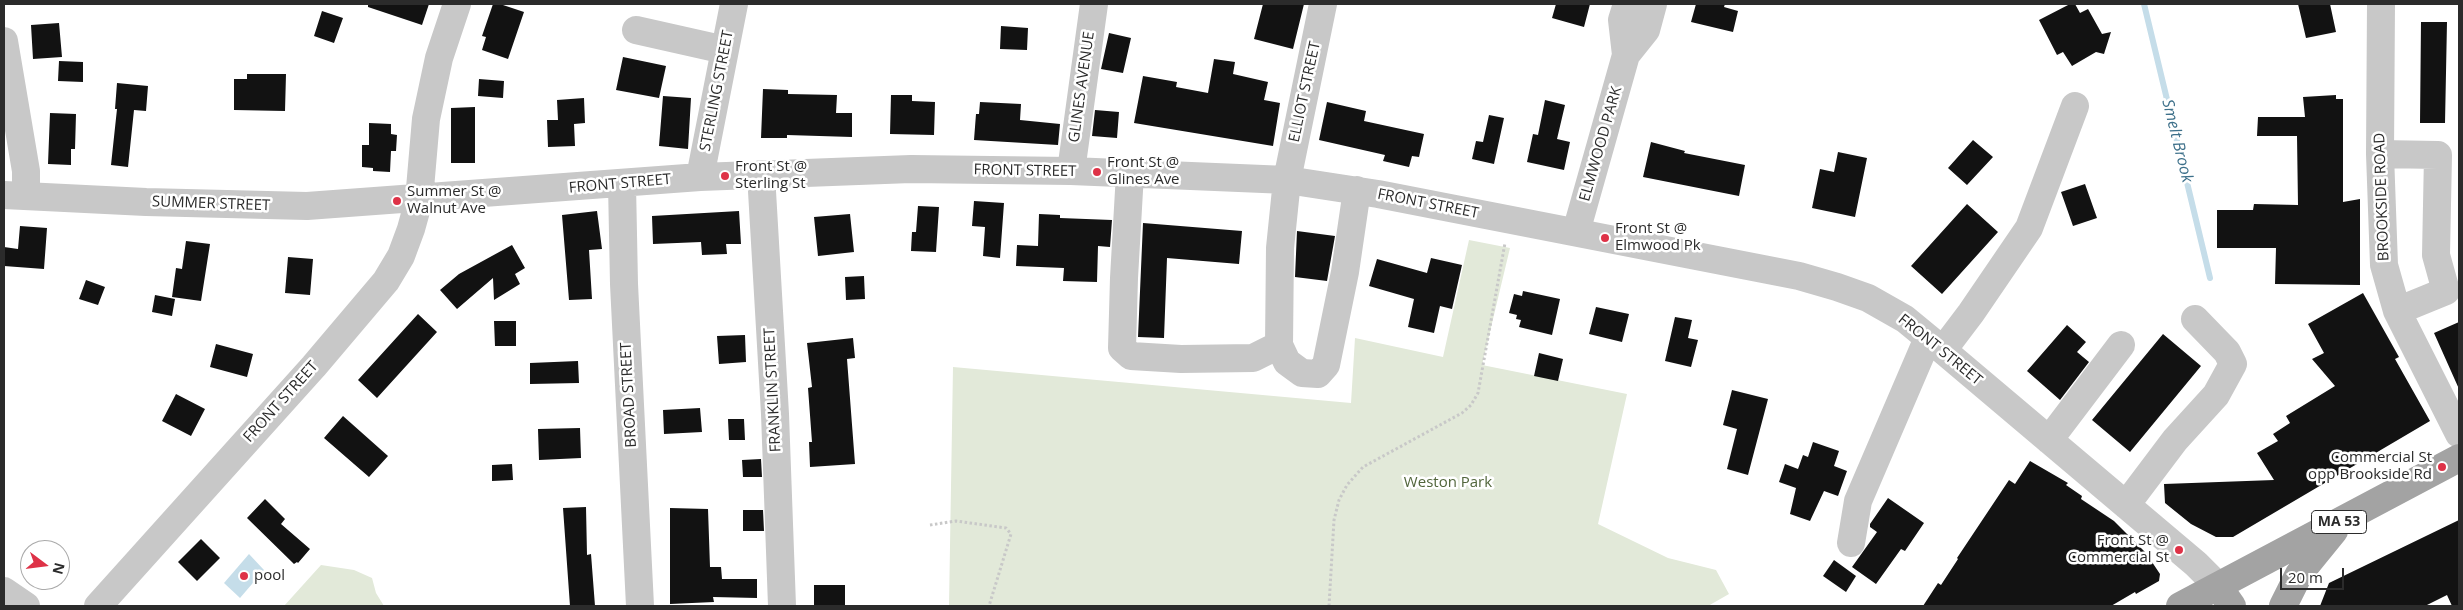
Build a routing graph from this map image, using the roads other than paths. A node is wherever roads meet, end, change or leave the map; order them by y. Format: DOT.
graph roads {
  1 [pos="457,4"];
  2 [pos="734,4"];
  3 [pos="1094,4"];
  4 [pos="1323,4"];
  5 [pos="1627,4"];
  6 [pos="1653,4"];
  7 [pos="2381,4"];
  8 [pos="636,30"];
  9 [pos="4,41"];
  10 [pos="725,50"];
  11 [pos="1626,55"];
  12 [pos="2075,106"];
  13 [pos="2380,154"];
  14 [pos="1071,171"];
  15 [pos="1130,173"];
  16 [pos="761,174"];
  17 [pos="700,177"];
  18 [pos="1287,180"];
  19 [pos="622,184"];
  20 [pos="1357,190"];
  21 [pos="15,195"];
  22 [pos="419,200"];
  23 [pos="1576,232"];
  24 [pos="2397,311"];
  25 [pos="2195,319"];
  26 [pos="1935,344"];
  27 [pos="1279,345"];
  28 [pos="2122,345"];
  29 [pos="2459,434"];
  30 [pos="2049,440"];
  31 [pos="2459,458"];
  32 [pos="2126,505"];
  33 [pos="2351,516"];
  34 [pos="1851,543"];
  35 [pos="4,591"];
  36 [pos="2225,596"];
  37 [pos="26,606"];
  38 [pos="98,606"];
  39 [pos="640,606"];
  40 [pos="782,606"];
  41 [pos="2180,606"];
  42 [pos="2283,606"];
  1 -- 22 [label="street"];
  2 -- 10 [label="street, STERLING STREET"];
  3 -- 14 [label="street, GLINES AVENUE"];
  4 -- 18 [label="street, ELLIOT STREET"];
  5 -- 11 [label="street, ELMWOOD PARK"];
  6 -- 11 [label="street, ELMWOOD PARK"];
  7 -- 13 [label="street, BROOKSIDE ROAD"];
  8 -- 10 [label="street"];
  9 -- 21 [label="street"];
  10 -- 17 [label="street, STERLING STREET"];
  11 -- 23 [label="street, ELMWOOD PARK"];
  12 -- 26 [label="street"];
  13 -- 24 [label="street, BROOKSIDE ROAD"];
  13 -- 24 [label="street"];
  14 -- 15 [label="street, FRONT STREET"];
  14 -- 16 [label="street, FRONT STREET"];
  15 -- 18 [label="street, FRONT STREET"];
  15 -- 27 [label="street"];
  16 -- 17 [label="street, FRONT STREET"];
  16 -- 40 [label="street, FRANKLIN STREET"];
  17 -- 19 [label="street, FRONT STREET"];
  18 -- 20 [label="street, FRONT STREET"];
  18 -- 27 [label="street, ELLIOT STREET"];
  19 -- 22 [label="street, FRONT STREET"];
  19 -- 39 [label="street, BROAD STREET"];
  20 -- 23 [label="street, FRONT STREET"];
  20 -- 27 [label="street"];
  21 -- 22 [label="street, SUMMER STREET"];
  22 -- 38 [label="street, FRONT STREET"];
  23 -- 26 [label="street, FRONT STREET"];
  24 -- 29 [label="street, BROOKSIDE ROAD"];
  25 -- 32 [label="street"];
  26 -- 30 [label="street, FRONT STREET"];
  26 -- 34 [label="street"];
  28 -- 30 [label="street"];
  30 -- 32 [label="street, FRONT STREET"];
  31 -- 33 [label="main road, MA 53"];
  32 -- 36 [label="street, FRONT STREET"];
  33 -- 36 [label="main road, MA 53"];
  33 -- 42 [label="main road"];
  35 -- 37 [label="street"];
  36 -- 41 [label="main road, MA 53"];
}
